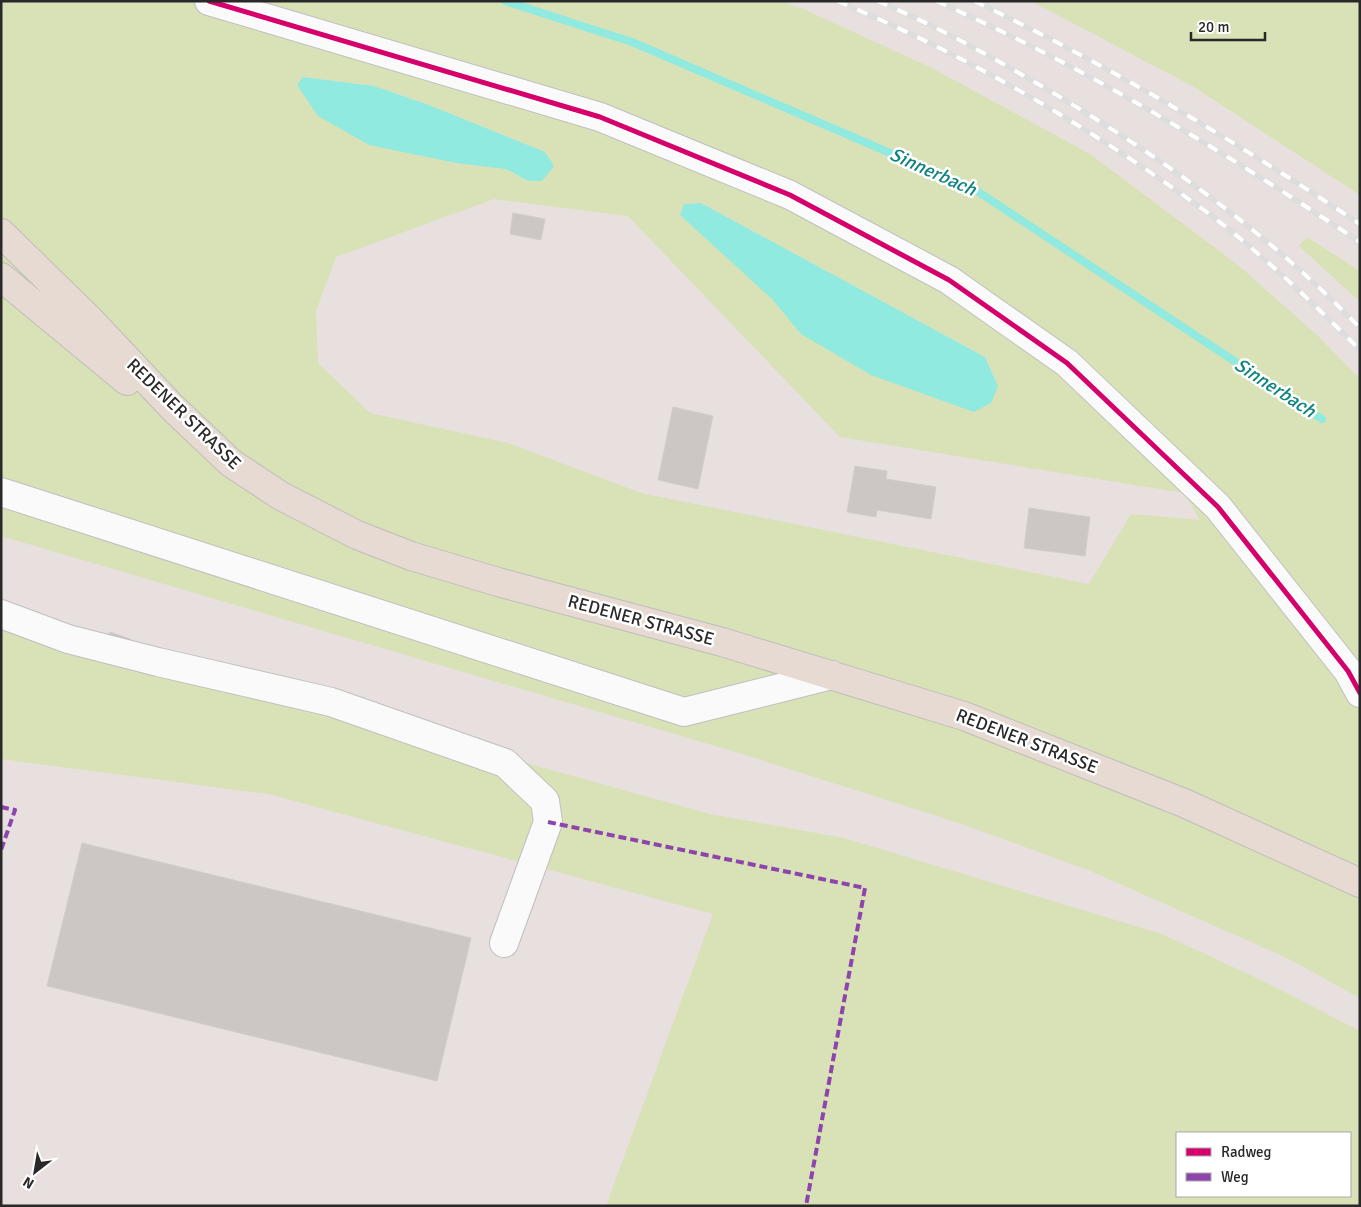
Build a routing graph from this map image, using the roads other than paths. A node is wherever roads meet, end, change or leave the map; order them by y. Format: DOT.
graph roads {
  1 [pos="209,1"];
  2 [pos="1,233"];
  3 [pos="1,262"];
  4 [pos="1,277"];
  5 [pos="154,404"];
  6 [pos="231,463"];
  7 [pos="1,492"];
  8 [pos="1,614"];
  9 [pos="832,675"];
  10 [pos="1360,693"];
  11 [pos="1360,883"];
  12 [pos="504,943"];
  1 -- 10 [label="street"];
  2 -- 6 [label="main road, REDENER STRASSE"];
  3 -- 5 [label="main road"];
  4 -- 5 [label="main road"];
  5 -- 6 [label="main road"];
  6 -- 9 [label="main road, REDENER STRASSE"];
  7 -- 9 [label="street"];
  8 -- 12 [label="street"];
  9 -- 11 [label="main road, REDENER STRASSE"];
}
